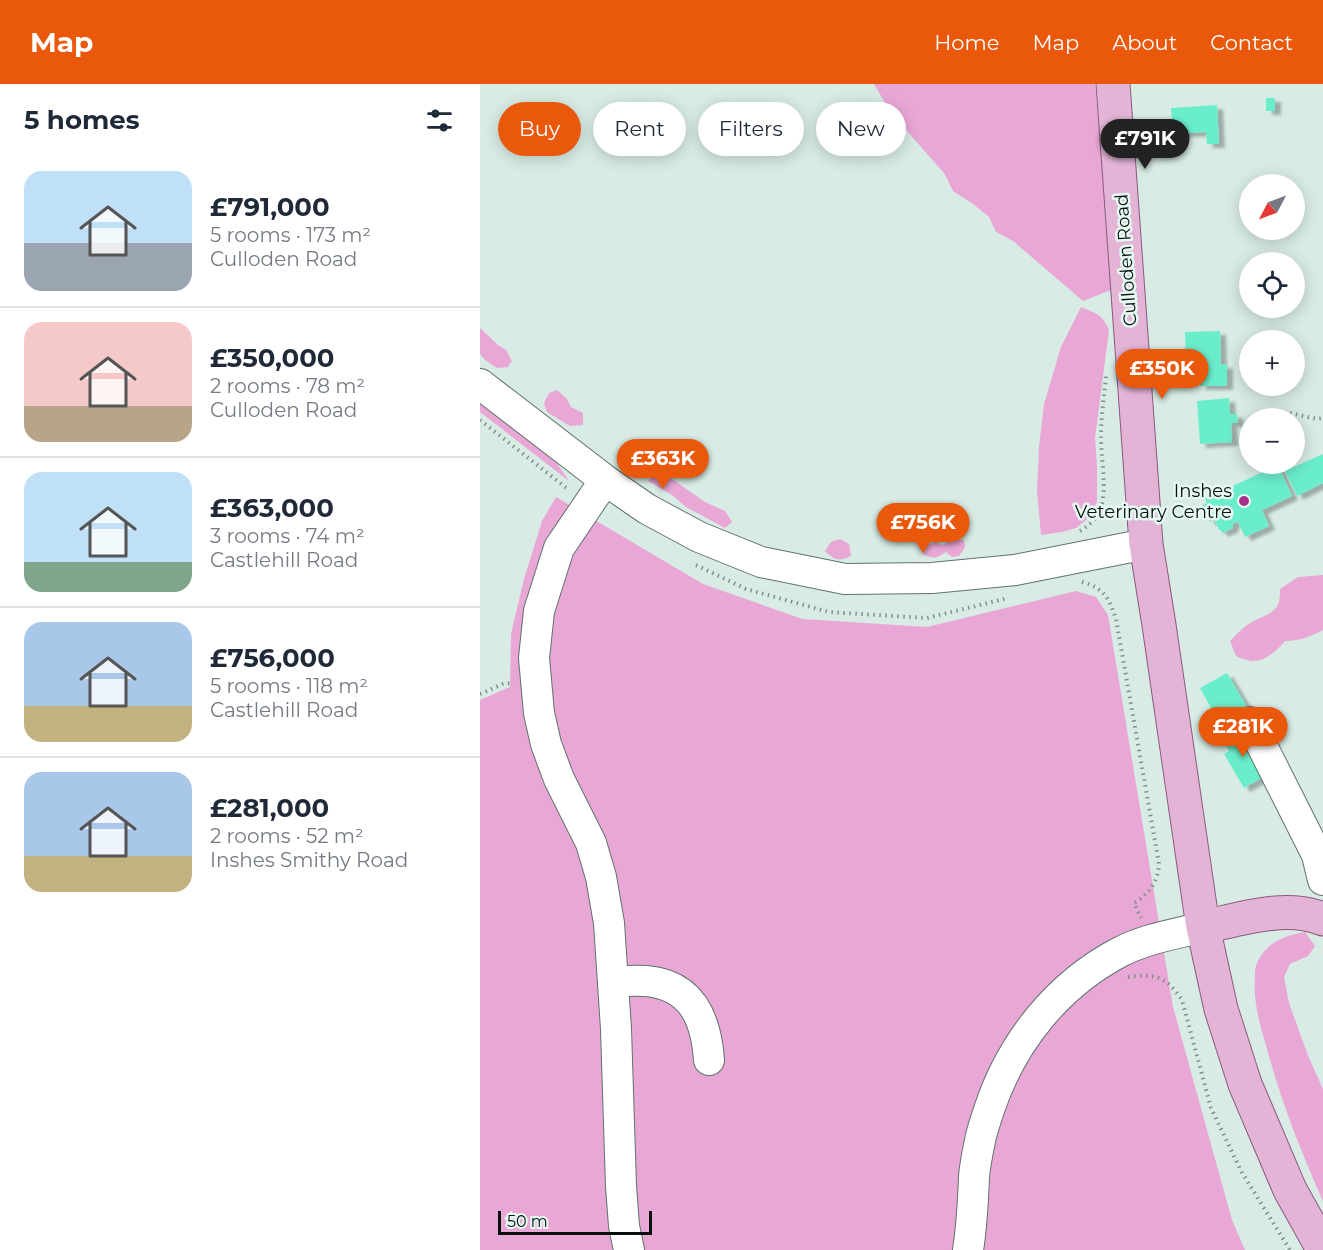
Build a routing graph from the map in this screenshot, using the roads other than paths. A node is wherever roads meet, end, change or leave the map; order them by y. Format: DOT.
graph roads {
  1 [pos="1113,84"];
  2 [pos="480,384"];
  3 [pos="605,480"];
  4 [pos="1146,544"];
  5 [pos="1250,722"];
  6 [pos="1323,881"];
  7 [pos="1319,917"];
  8 [pos="1203,927"];
  9 [pos="613,982"];
  10 [pos="709,1060"];
  11 [pos="1323,1249"];
  12 [pos="629,1250"];
  13 [pos="968,1250"];
  1 -- 4 [label="main road, Culloden Road"];
  2 -- 3 [label="street"];
  3 -- 4 [label="street"];
  3 -- 9 [label="street"];
  4 -- 8 [label="main road, Culloden Road"];
  5 -- 6 [label="street"];
  6 -- 7 [label="street"];
  7 -- 8 [label="main road"];
  8 -- 11 [label="main road, Culloden Road"];
  8 -- 13 [label="street"];
  9 -- 10 [label="street"];
  9 -- 12 [label="street"];
}
